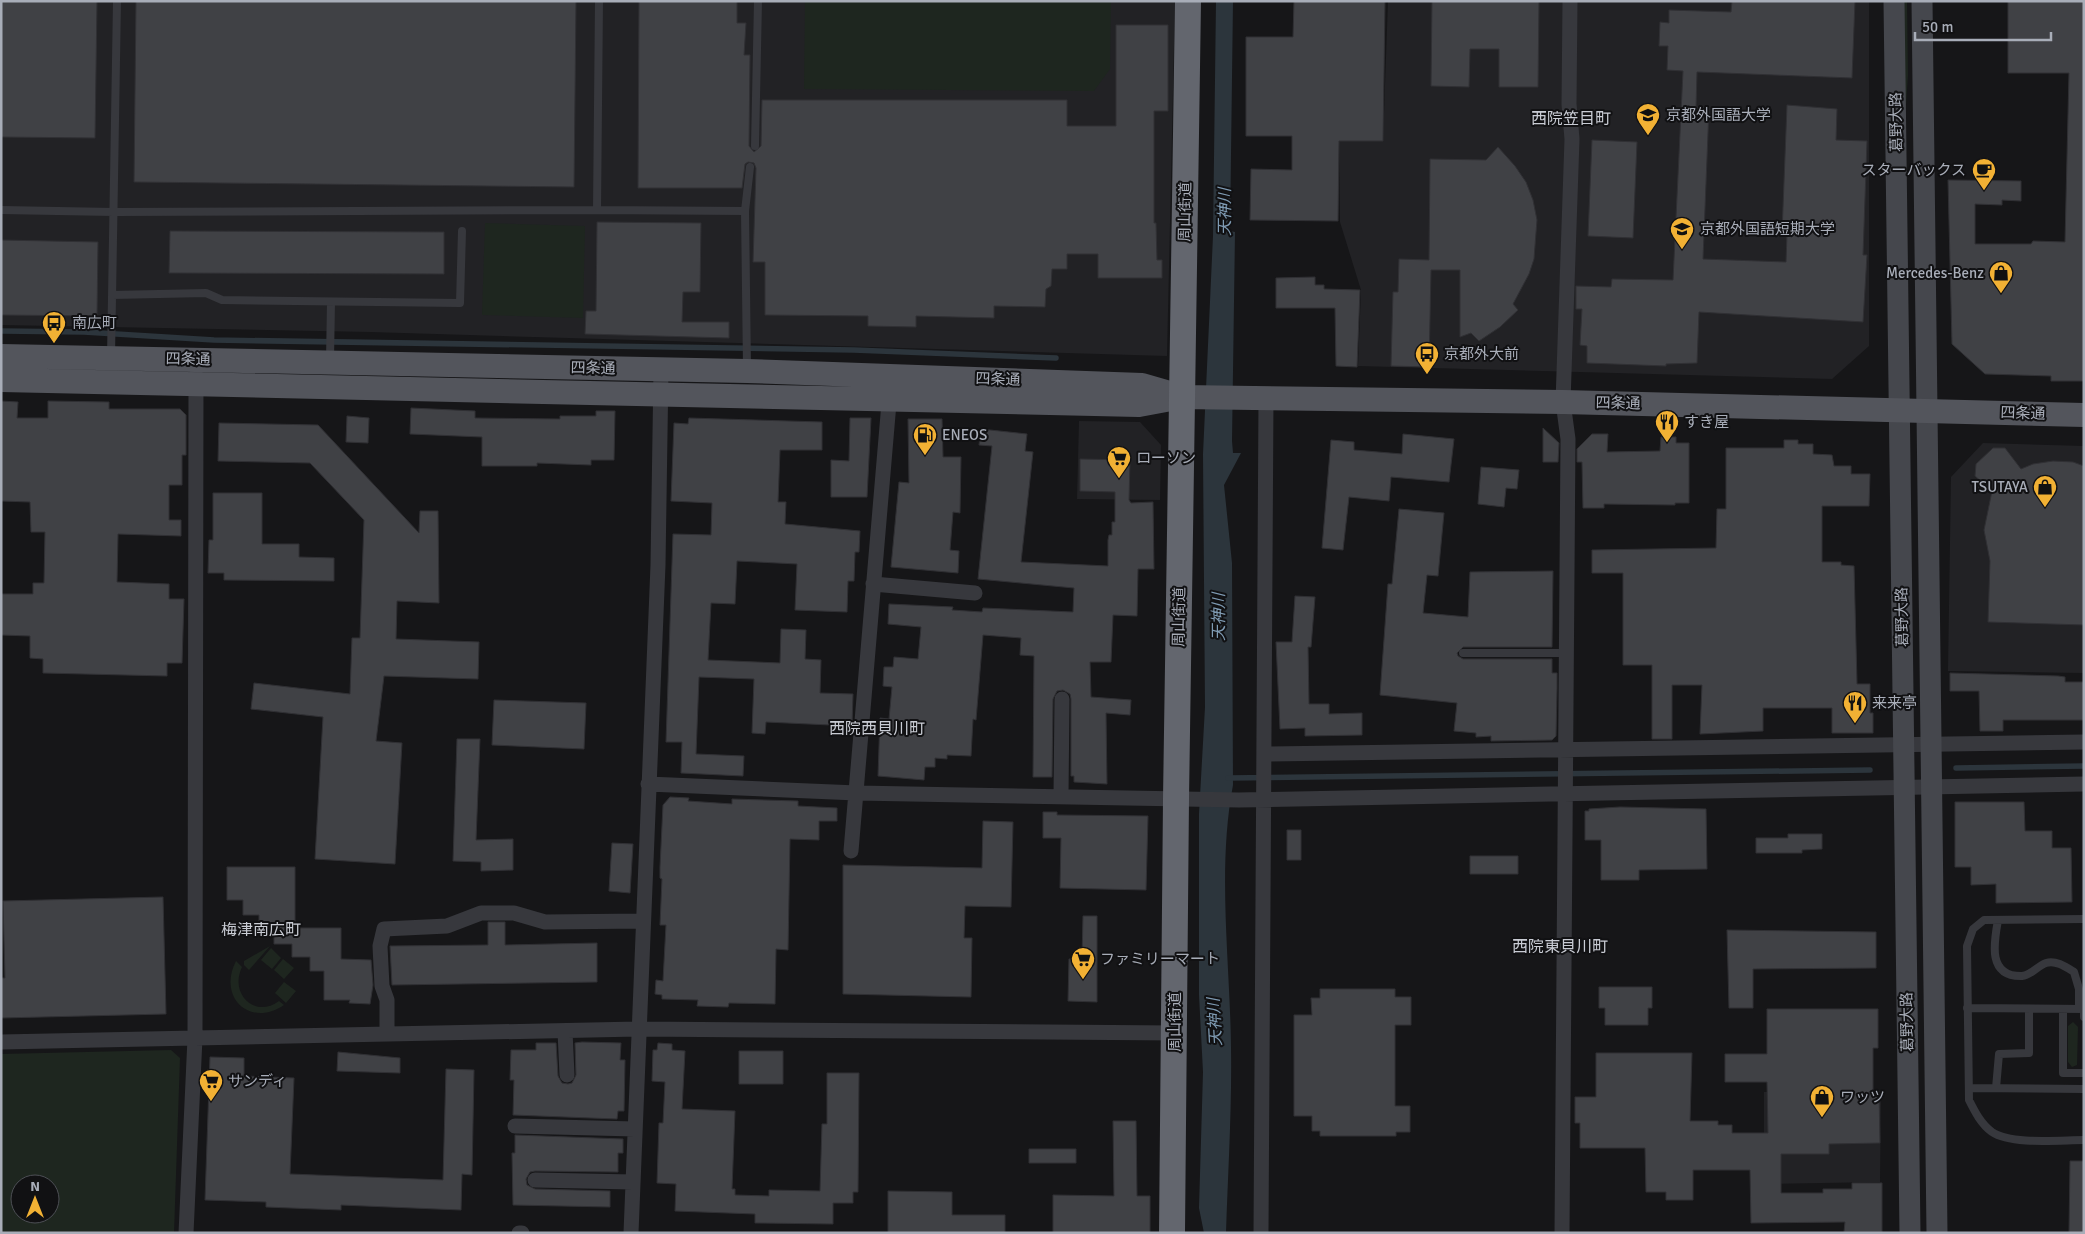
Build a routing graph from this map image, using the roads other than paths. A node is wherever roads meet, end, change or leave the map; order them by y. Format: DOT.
graph roads {
  1 [pos="117,1"];
  2 [pos="599,1"];
  3 [pos="758,1"];
  4 [pos="1188,1"];
  5 [pos="1570,1"];
  6 [pos="1894,1"];
  7 [pos="1922,1"];
  8 [pos="755,146"];
  9 [pos="750,167"];
  10 [pos="1,210"];
  11 [pos="598,210"];
  12 [pos="745,211"];
  13 [pos="114,212"];
  14 [pos="462,230"];
  15 [pos="112,295"];
  16 [pos="331,302"];
  17 [pos="330,353"];
  18 [pos="1,356"];
  19 [pos="196,359"];
  20 [pos="748,362"];
  21 [pos="111,364"];
  22 [pos="661,369"];
  23 [pos="891,375"];
  24 [pos="1,380"];
  25 [pos="197,384"];
  26 [pos="660,394"];
  27 [pos="1191,397"];
  28 [pos="1266,398"];
  29 [pos="889,400"];
  30 [pos="1563,402"];
  31 [pos="1899,409"];
  32 [pos="1927,410"];
  33 [pos="2084,415"];
  34 [pos="873,584"];
  35 [pos="976,593"];
  36 [pos="1902,600"];
  37 [pos="1930,600"];
  38 [pos="1463,653"];
  39 [pos="1567,653"];
  40 [pos="1062,699"];
  41 [pos="2084,742"];
  42 [pos="1566,750"];
  43 [pos="1904,750"];
  44 [pos="1931,750"];
  45 [pos="1264,759"];
  46 [pos="1904,782"];
  47 [pos="1932,782"];
  48 [pos="648,784"];
  49 [pos="2084,784"];
  50 [pos="857,792"];
  51 [pos="1566,794"];
  52 [pos="1264,795"];
  53 [pos="1061,796"];
  54 [pos="1186,799"];
  55 [pos="851,851"];
  56 [pos="2084,919"];
  57 [pos="1998,920"];
  58 [pos="643,921"];
  59 [pos="1934,954"];
  60 [pos="1906,955"];
  61 [pos="1967,1008"];
  62 [pos="2029,1009"];
  63 [pos="2063,1009"];
  64 [pos="2079,1009"];
  65 [pos="2084,1016"];
  66 [pos="638,1029"];
  67 [pos="565,1031"];
  68 [pos="1175,1033"];
  69 [pos="387,1034"];
  70 [pos="195,1038"];
  71 [pos="1,1042"];
  72 [pos="2084,1073"];
  73 [pos="567,1075"];
  74 [pos="1908,1085"];
  75 [pos="1936,1086"];
  76 [pos="1969,1088"];
  77 [pos="1996,1088"];
  78 [pos="2084,1090"];
  79 [pos="515,1126"];
  80 [pos="635,1128"];
  81 [pos="2084,1140"];
  82 [pos="535,1180"];
  83 [pos="633,1182"];
  84 [pos="186,1233"];
  85 [pos="631,1233"];
  86 [pos="1172,1233"];
  87 [pos="1261,1233"];
  88 [pos="1562,1233"];
  89 [pos="1910,1233"];
  90 [pos="1937,1233"];
  1 -- 13 [label="lane"];
  2 -- 11 [label="lane"];
  3 -- 8 [label="lane"];
  4 -- 27 [label="highway, 周山街道"];
  5 -- 30 [label="street"];
  6 -- 31 [label="street, 葛野大路"];
  7 -- 32 [label="street, 葛野大路"];
  9 -- 12 [label="lane"];
  10 -- 13 [label="lane"];
  11 -- 12 [label="lane"];
  11 -- 13 [label="lane"];
  12 -- 20 [label="lane"];
  13 -- 15 [label="lane"];
  14 -- 16 [label="lane"];
  15 -- 16 [label="lane"];
  15 -- 21 [label="lane"];
  16 -- 17 [label="lane"];
  17 -- 19 [label="main road, 四条通"];
  17 -- 22 [label="main road, 四条通"];
  18 -- 21 [label="main road, 四条通"];
  19 -- 21 [label="main road, 四条通"];
  19 -- 25 [label="street"];
  20 -- 22 [label="main road, 四条通"];
  20 -- 23 [label="main road, 四条通"];
  21 -- 24 [label="main road, 四条通"];
  21 -- 25 [label="main road, 四条通"];
  22 -- 26 [label="street"];
  23 -- 27 [label="main road, 四条通"];
  23 -- 29 [label="street"];
  25 -- 26 [label="main road, 四条通"];
  25 -- 70 [label="street"];
  26 -- 29 [label="main road, 四条通"];
  26 -- 48 [label="street"];
  27 -- 28 [label="main road, 四条通"];
  27 -- 29 [label="main road, 四条通"];
  27 -- 54 [label="highway, 周山街道"];
  28 -- 30 [label="main road, 四条通"];
  28 -- 45 [label="street"];
  29 -- 34 [label="street"];
  30 -- 31 [label="main road, 四条通"];
  30 -- 39 [label="street"];
  31 -- 32 [label="main road, 四条通"];
  31 -- 36 [label="street, 葛野大路"];
  32 -- 33 [label="main road, 四条通"];
  32 -- 37 [label="street, 葛野大路"];
  34 -- 35 [label="street"];
  34 -- 50 [label="street"];
  36 -- 37 [label="street"];
  36 -- 43 [label="street, 葛野大路"];
  37 -- 44 [label="street, 葛野大路"];
  38 -- 39 [label="lane"];
  39 -- 42 [label="street"];
  40 -- 53 [label="street"];
  41 -- 44 [label="street"];
  42 -- 43 [label="street"];
  42 -- 45 [label="street"];
  42 -- 51 [label="street"];
  43 -- 44 [label="street"];
  43 -- 46 [label="street, 葛野大路"];
  44 -- 47 [label="street, 葛野大路"];
  45 -- 52 [label="street"];
  46 -- 47 [label="street"];
  46 -- 51 [label="street"];
  46 -- 60 [label="street, 葛野大路"];
  47 -- 49 [label="street"];
  47 -- 59 [label="street, 葛野大路"];
  48 -- 50 [label="street"];
  48 -- 58 [label="street"];
  50 -- 53 [label="street"];
  50 -- 55 [label="street"];
  51 -- 52 [label="street"];
  51 -- 88 [label="street"];
  52 -- 54 [label="street"];
  52 -- 87 [label="street"];
  53 -- 54 [label="street"];
  54 -- 68 [label="highway, 周山街道"];
  56 -- 57 [label="lane"];
  57 -- 61 [label="lane"];
  57 -- 64 [label="lane"];
  58 -- 66 [label="street"];
  58 -- 69 [label="street"];
  59 -- 60 [label="street"];
  59 -- 75 [label="street, 葛野大路"];
  60 -- 74 [label="street, 葛野大路"];
  61 -- 62 [label="lane"];
  61 -- 76 [label="lane"];
  62 -- 63 [label="lane"];
  62 -- 77 [label="lane"];
  63 -- 64 [label="lane"];
  63 -- 72 [label="lane"];
  64 -- 65 [label="lane"];
  66 -- 67 [label="street"];
  66 -- 68 [label="street"];
  66 -- 80 [label="street"];
  67 -- 69 [label="street"];
  67 -- 73 [label="street"];
  68 -- 86 [label="highway, 周山街道"];
  69 -- 70 [label="street"];
  70 -- 71 [label="street"];
  70 -- 84 [label="street"];
  74 -- 75 [label="street"];
  74 -- 89 [label="street, 葛野大路"];
  75 -- 90 [label="street, 葛野大路"];
  76 -- 77 [label="lane"];
  76 -- 81 [label="lane"];
  77 -- 78 [label="lane"];
  79 -- 80 [label="street"];
  80 -- 83 [label="street"];
  82 -- 83 [label="street"];
  83 -- 85 [label="street"];
}
